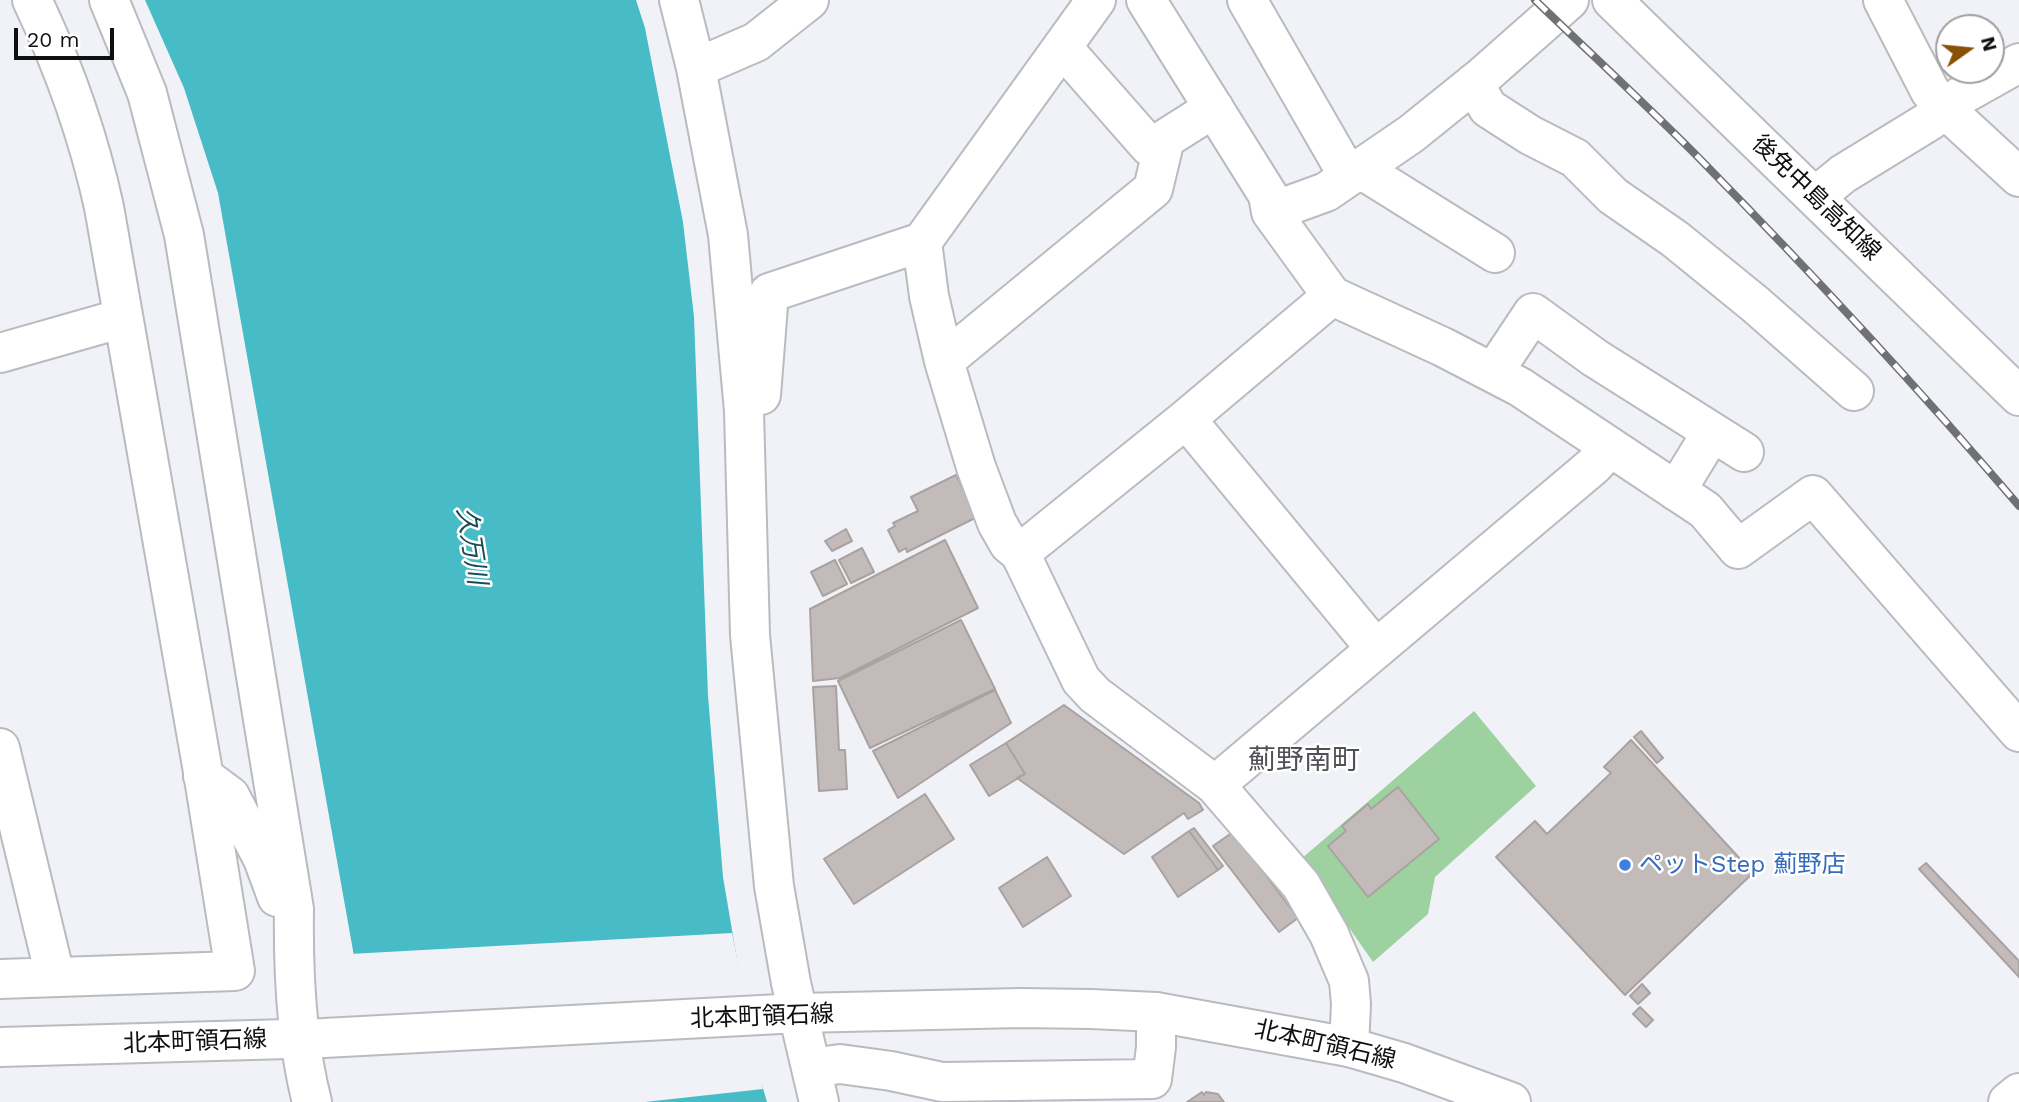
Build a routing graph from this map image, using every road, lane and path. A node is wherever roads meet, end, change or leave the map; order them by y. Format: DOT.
graph roads {
  1 [pos="32,0"];
  2 [pos="109,0"];
  3 [pos="679,0"];
  4 [pos="809,0"];
  5 [pos="1096,0"];
  6 [pos="1146,0"];
  7 [pos="1247,0"];
  8 [pos="1569,0"];
  9 [pos="1612,0"];
  10 [pos="1883,0"];
  11 [pos="1062,47"];
  12 [pos="2019,63"];
  13 [pos="702,66"];
  14 [pos="1474,83"];
  15 [pos="1213,108"];
  16 [pos="1945,109"];
  17 [pos="1161,154"];
  18 [pos="1356,171"];
  19 [pos="2019,177"];
  20 [pos="1815,197"];
  21 [pos="1271,212"];
  22 [pos="922,242"];
  23 [pos="1495,253"];
  24 [pos="1332,296"];
  25 [pos="123,318"];
  26 [pos="0,353"];
  27 [pos="944,361"];
  28 [pos="1493,373"];
  29 [pos="1854,391"];
  30 [pos="2019,396"];
  31 [pos="1186,419"];
  32 [pos="1712,432"];
  33 [pos="744,434"];
  34 [pos="1609,449"];
  35 [pos="1744,452"];
  36 [pos="1676,491"];
  37 [pos="1020,553"];
  38 [pos="1376,649"];
  39 [pos="2019,732"];
  40 [pos="0,748"];
  41 [pos="203,776"];
  42 [pos="1215,785"];
  43 [pos="293,944"];
  44 [pos="55,976"];
  45 [pos="0,979"];
  46 [pos="1156,1012"];
  47 [pos="787,1014"];
  48 [pos="312,1038"];
  49 [pos="1349,1046"];
  50 [pos="0,1047"];
  51 [pos="815,1085"];
  52 [pos="2019,1093"];
  53 [pos="311,1101"];
  54 [pos="1511,1102"];
  55 [pos="2008,1102"];
  1 -- 25 [label="street"];
  2 -- 43 [label="street"];
  3 -- 13 [label="street"];
  4 -- 13 [label="street"];
  5 -- 11 [label="street"];
  6 -- 15 [label="street"];
  7 -- 18 [label="street"];
  8 -- 14 [label="street"];
  9 -- 20 [label="street, 後免中島高知線"];
  10 -- 16 [label="street"];
  11 -- 17 [label="street"];
  11 -- 22 [label="street"];
  12 -- 16 [label="street"];
  13 -- 33 [label="street"];
  14 -- 18 [label="street"];
  14 -- 29 [label="street"];
  15 -- 17 [label="street"];
  15 -- 21 [label="street"];
  16 -- 19 [label="street"];
  16 -- 20 [label="street"];
  17 -- 27 [label="street"];
  18 -- 21 [label="street"];
  18 -- 23 [label="street"];
  20 -- 30 [label="street, 後免中島高知線"];
  21 -- 24 [label="street"];
  22 -- 27 [label="street"];
  22 -- 33 [label="street"];
  24 -- 28 [label="street"];
  24 -- 31 [label="street"];
  25 -- 26 [label="street"];
  25 -- 41 [label="street"];
  27 -- 37 [label="street"];
  28 -- 32 [label="street"];
  28 -- 34 [label="street"];
  31 -- 37 [label="street"];
  31 -- 38 [label="street"];
  32 -- 35 [label="street"];
  32 -- 36 [label="street"];
  33 -- 47 [label="street"];
  34 -- 36 [label="street"];
  34 -- 38 [label="street"];
  36 -- 39 [label="street"];
  37 -- 42 [label="street"];
  38 -- 42 [label="street"];
  40 -- 44 [label="street"];
  41 -- 43 [label="street"];
  41 -- 44 [label="street"];
  42 -- 49 [label="street"];
  43 -- 48 [label="street"];
  44 -- 45 [label="street"];
  46 -- 47 [label="street, 北本町領石線"];
  46 -- 49 [label="street, 北本町領石線"];
  46 -- 51 [label="street"];
  47 -- 48 [label="street, 北本町領石線"];
  47 -- 51 [label="street"];
  48 -- 50 [label="street, 北本町領石線"];
  48 -- 53 [label="street"];
  49 -- 54 [label="street, 北本町領石線"];
  52 -- 55 [label="street"];
}
